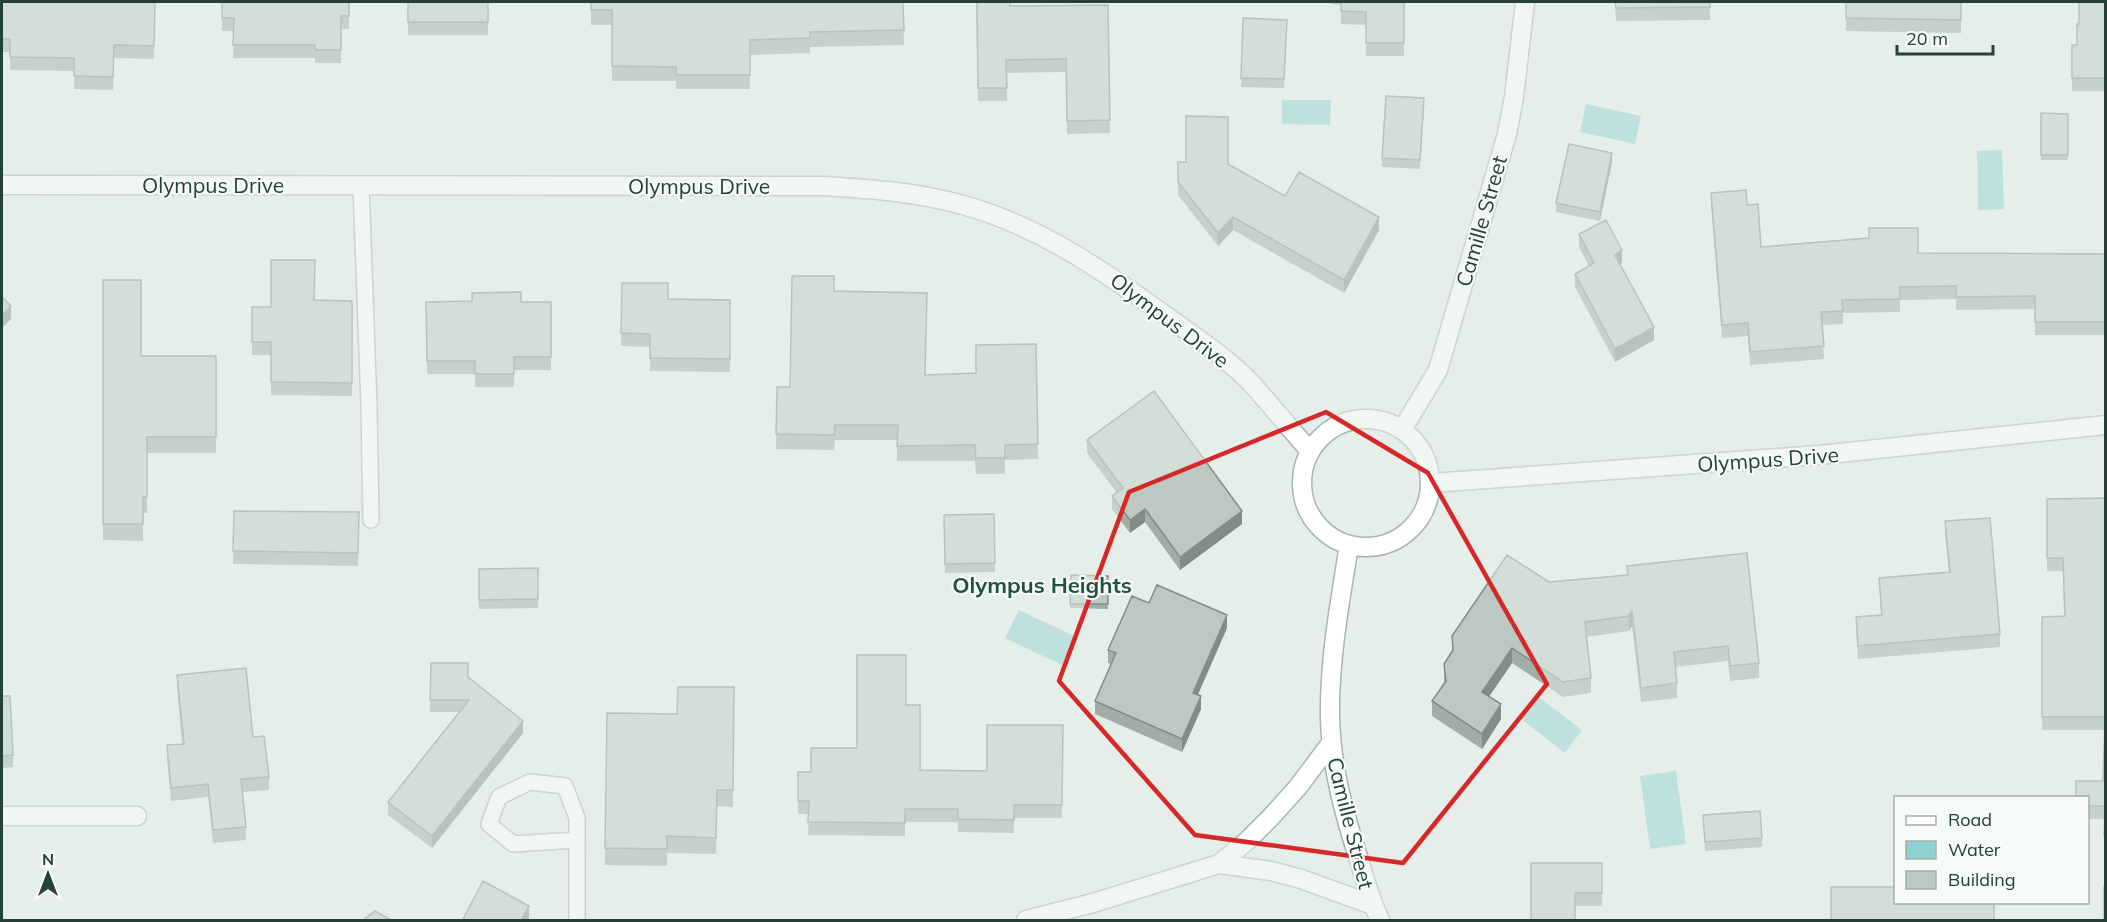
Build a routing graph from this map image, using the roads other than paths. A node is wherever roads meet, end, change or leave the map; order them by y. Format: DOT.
graph roads {
  1 [pos="1525,2"];
  2 [pos="2,185"];
  3 [pos="361,185"];
  4 [pos="2106,425"];
  5 [pos="1402,430"];
  6 [pos="1310,452"];
  7 [pos="1431,483"];
  8 [pos="371,520"];
  9 [pos="1349,545"];
  10 [pos="1331,743"];
  11 [pos="2,816"];
  12 [pos="137,816"];
  13 [pos="577,840"];
  14 [pos="1219,864"];
  15 [pos="1376,913"];
  16 [pos="577,921"];
  17 [pos="1026,921"];
  1 -- 5 [label="street, Camille Street"];
  2 -- 3 [label="street, Olympus Drive"];
  3 -- 6 [label="street, Olympus Drive"];
  3 -- 8 [label="lane"];
  4 -- 7 [label="street, Olympus Drive"];
  5 -- 6 [label="street"];
  5 -- 7 [label="street"];
  6 -- 9 [label="street"];
  7 -- 9 [label="street"];
  9 -- 10 [label="street, Camille Street"];
  10 -- 14 [label="street"];
  10 -- 15 [label="street, Camille Street"];
  11 -- 12 [label="street"];
  13 -- 13 [label="lane"];
  13 -- 16 [label="lane"];
  14 -- 15 [label="street"];
  14 -- 17 [label="street"];
}
